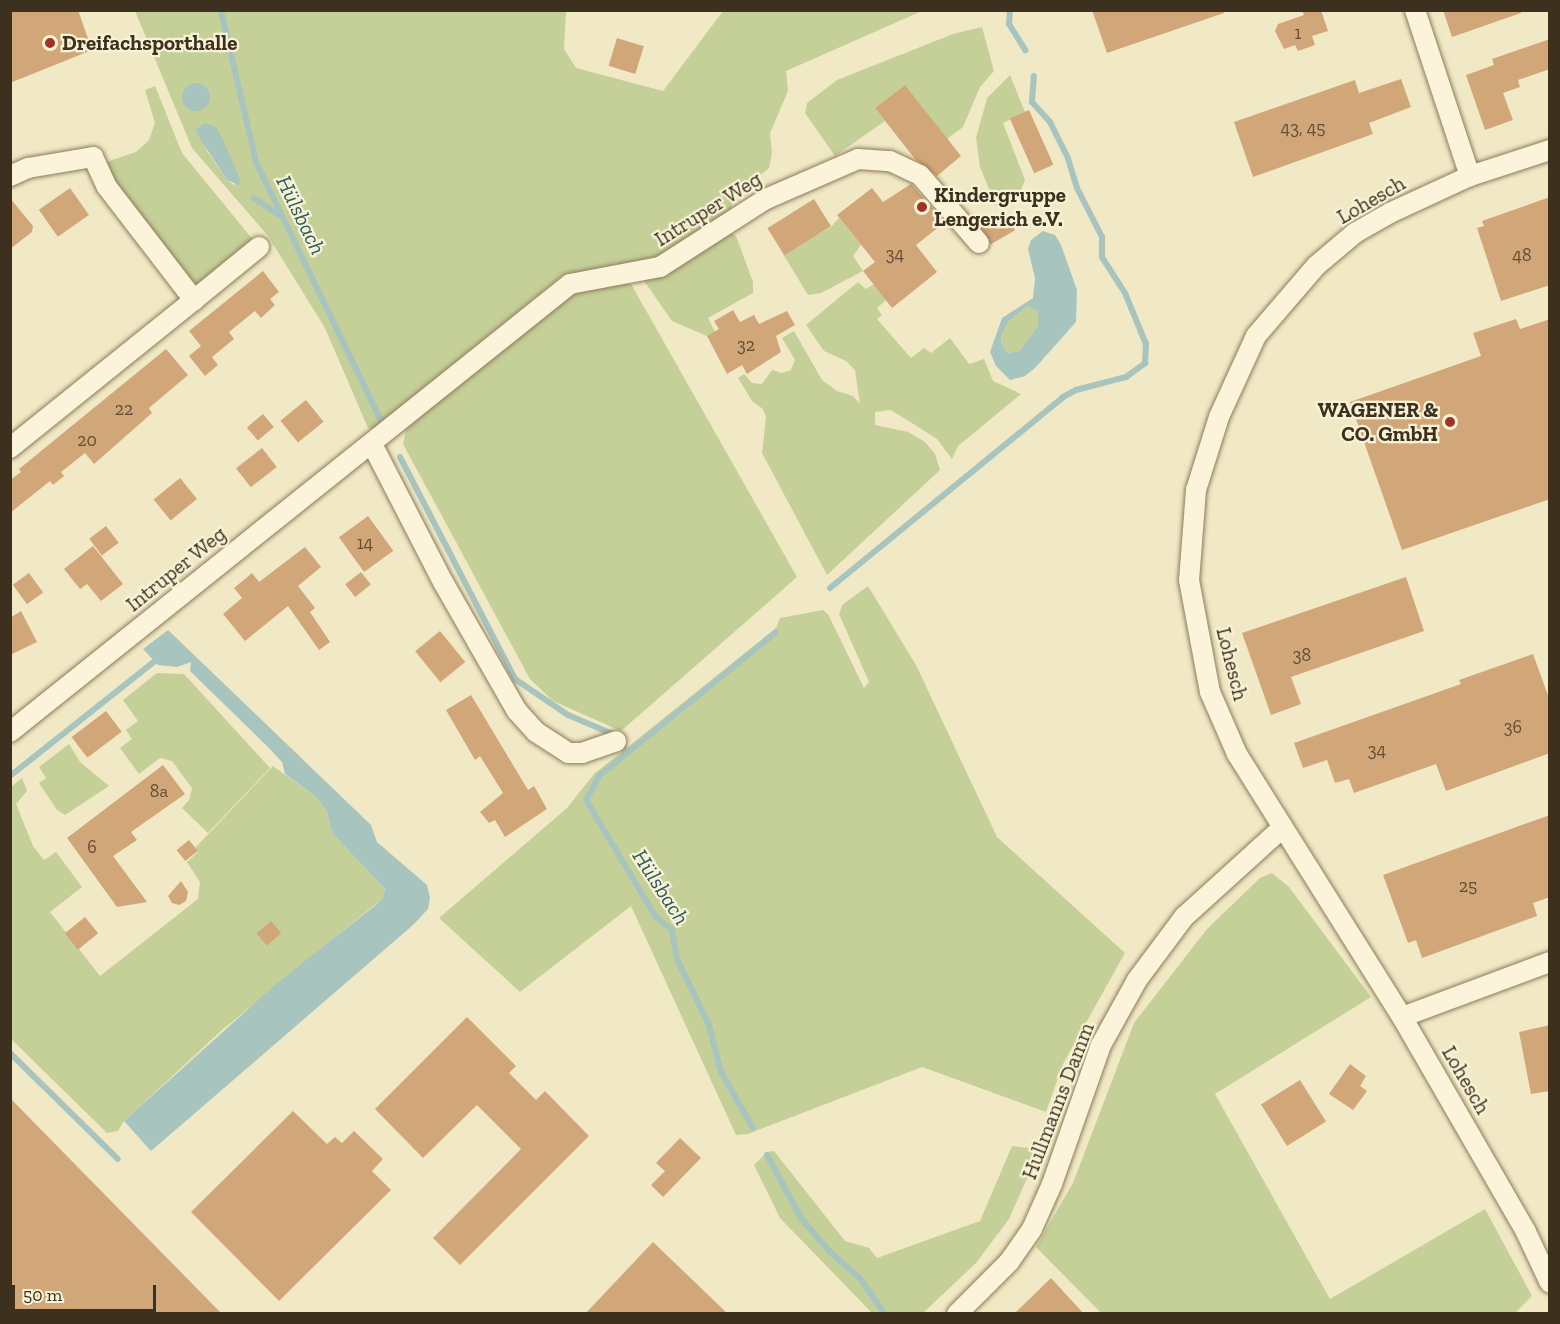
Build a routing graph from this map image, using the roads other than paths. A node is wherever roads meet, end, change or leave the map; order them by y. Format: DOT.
graph roads {
  1 [pos="1415,10"];
  2 [pos="1550,150"];
  3 [pos="10,176"];
  4 [pos="1470,176"];
  5 [pos="979,243"];
  6 [pos="259,247"];
  7 [pos="194,300"];
  8 [pos="372,444"];
  9 [pos="10,448"];
  10 [pos="10,732"];
  11 [pos="616,741"];
  12 [pos="1281,829"];
  13 [pos="1550,962"];
  14 [pos="1402,1017"];
  15 [pos="1550,1283"];
  16 [pos="957,1314"];
  1 -- 4 [label="street"];
  2 -- 4 [label="street, Lohesch"];
  3 -- 7 [label="street"];
  4 -- 12 [label="street, Lohesch"];
  5 -- 8 [label="street, Intruper Weg"];
  6 -- 7 [label="street"];
  7 -- 9 [label="street"];
  8 -- 10 [label="street, Intruper Weg"];
  8 -- 11 [label="street"];
  12 -- 14 [label="street, Lohesch"];
  12 -- 16 [label="street, Hullmanns Damm"];
  13 -- 14 [label="street"];
  14 -- 15 [label="street, Lohesch"];
}
